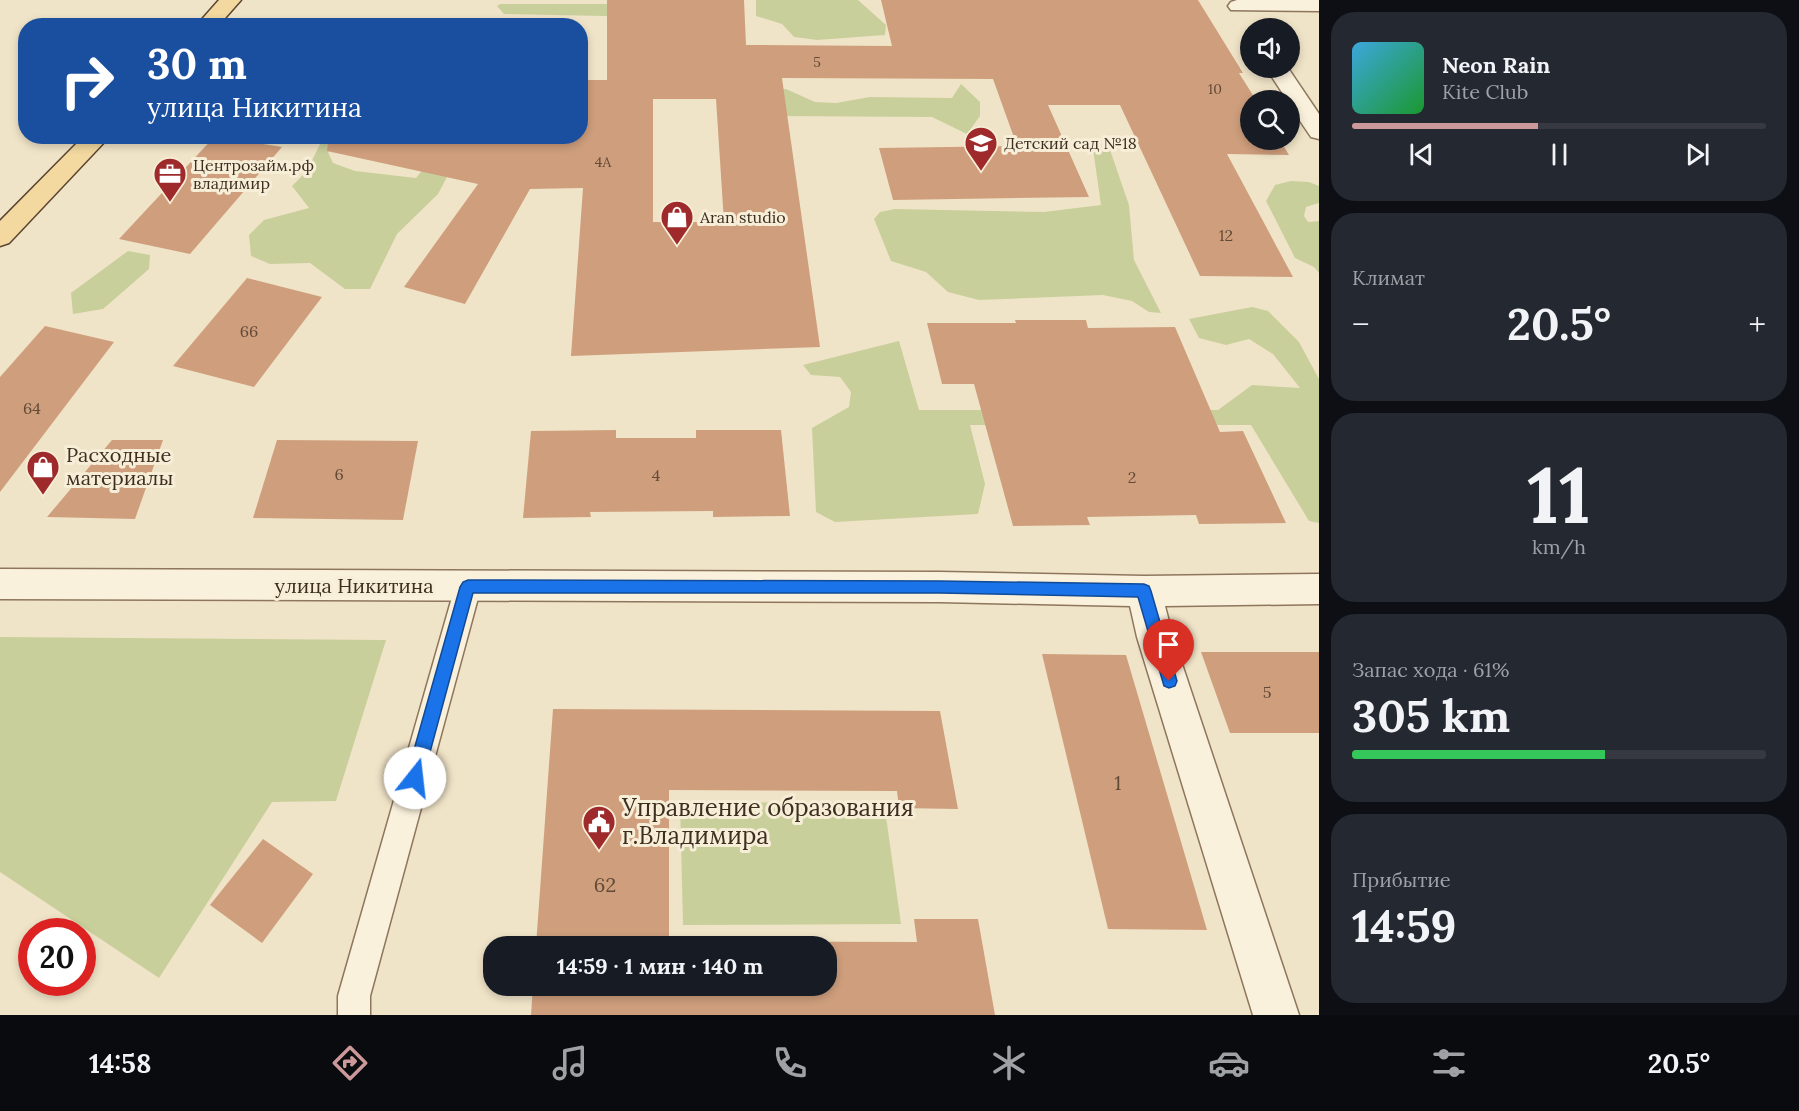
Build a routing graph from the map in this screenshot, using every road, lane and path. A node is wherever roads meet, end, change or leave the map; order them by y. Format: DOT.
graph roads {
  1 [pos="231,0"];
  2 [pos="1237,3"];
  3 [pos="1319,5"];
  4 [pos="214,18"];
  5 [pos="1246,18"];
  6 [pos="1284,78"];
  7 [pos="1319,132"];
  8 [pos="90,144"];
  9 [pos="0,237"];
  10 [pos="0,584"];
  11 [pos="468,587"];
  12 [pos="1319,589"];
  13 [pos="1144,591"];
  14 [pos="354,1015"];
  15 [pos="1276,1015"];
  1 -- 4 [label="main road"];
  2 -- 3 [label="street"];
  2 -- 5 [label="street"];
  6 -- 7 [label="street"];
  8 -- 9 [label="main road"];
  10 -- 11 [label="street, улица Никитина"];
  11 -- 13 [label="street, улица Никитина"];
  11 -- 14 [label="lane"];
  12 -- 13 [label="street, улица Никитина"];
  13 -- 15 [label="street"];
}
